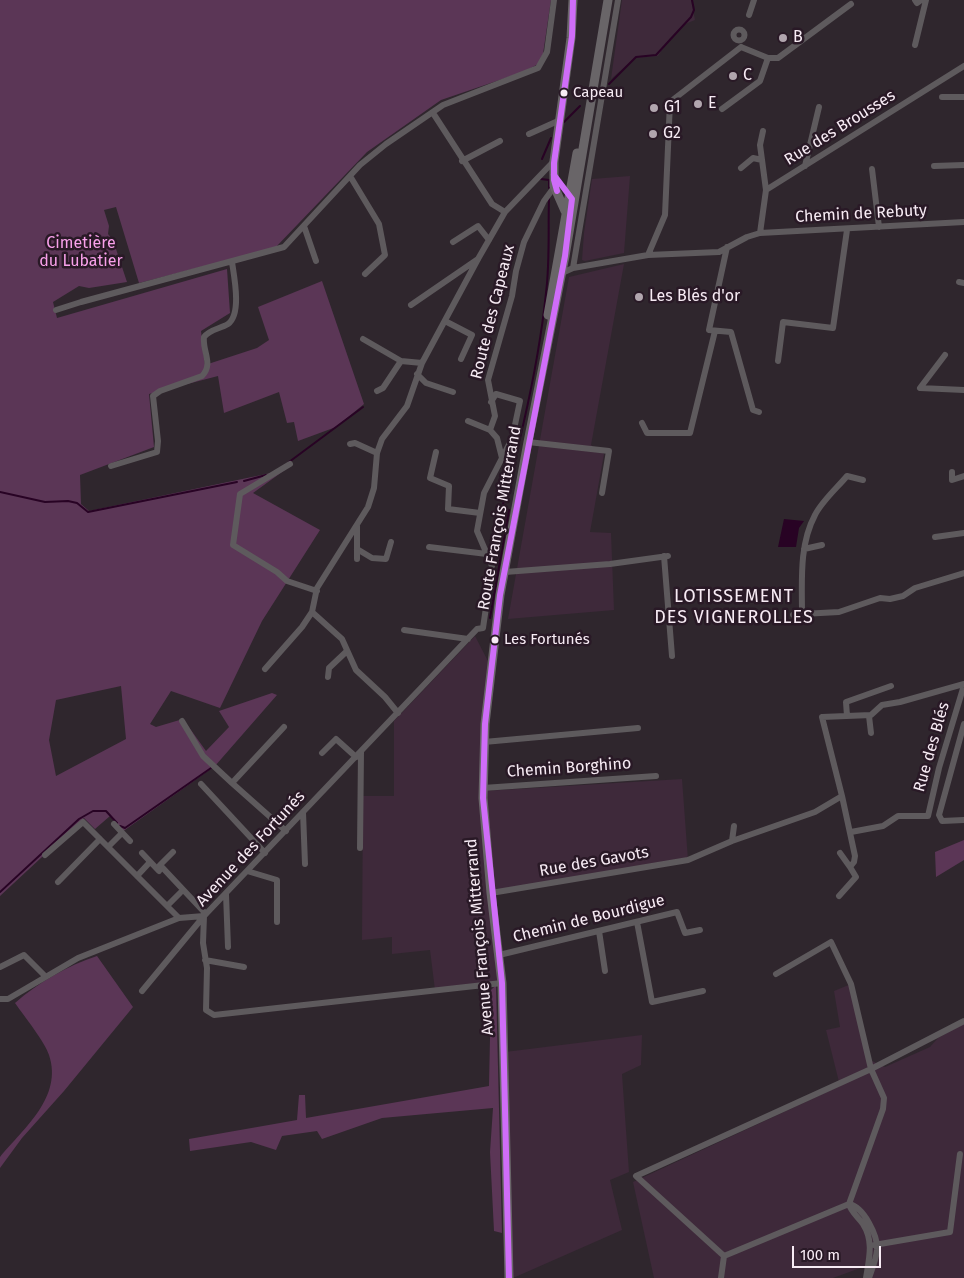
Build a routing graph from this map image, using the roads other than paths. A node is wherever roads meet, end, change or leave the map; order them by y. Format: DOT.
graph roads {
  1 [pos="554,0"];
  2 [pos="573,0"];
  3 [pos="602,0"];
  4 [pos="608,0"];
  5 [pos="618,0"];
  6 [pos="754,0"];
  7 [pos="915,0"];
  8 [pos="920,0"];
  9 [pos="926,0"];
  10 [pos="851,4"];
  11 [pos="749,16"];
  12 [pos="740,39"];
  13 [pos="915,45"];
  14 [pos="741,46"];
  15 [pos="768,58"];
  16 [pos="964,66"];
  17 [pos="942,97"];
  18 [pos="964,97"];
  19 [pos="819,107"];
  20 [pos="722,109"];
  21 [pos="433,113"];
  22 [pos="558,121"];
  23 [pos="763,130"];
  24 [pos="529,134"];
  25 [pos="500,141"];
  26 [pos="462,160"];
  27 [pos="762,160"];
  28 [pos="554,161"];
  29 [pos="964,165"];
  30 [pos="805,166"];
  31 [pos="934,166"];
  32 [pos="741,168"];
  33 [pos="872,169"];
  34 [pos="350,176"];
  35 [pos="556,181"];
  36 [pos="766,190"];
  37 [pos="569,192"];
  38 [pos="566,211"];
  39 [pos="505,212"];
  40 [pos="964,222"];
  41 [pos="304,226"];
  42 [pos="879,227"];
  43 [pos="847,230"];
  44 [pos="760,233"];
  45 [pos="489,240"];
  46 [pos="453,242"];
  47 [pos="727,247"];
  48 [pos="648,255"];
  49 [pos="565,258"];
  50 [pos="478,259"];
  51 [pos="316,261"];
  52 [pos="232,262"];
  53 [pos="573,268"];
  54 [pos="562,273"];
  55 [pos="365,274"];
  56 [pos="411,305"];
  57 [pos="56,310"];
  58 [pos="445,321"];
  59 [pos="715,332"];
  60 [pos="363,339"];
  61 [pos="945,355"];
  62 [pos="461,359"];
  63 [pos="401,361"];
  64 [pos="778,361"];
  65 [pos="422,363"];
  66 [pos="417,374"];
  67 [pos="539,387"];
  68 [pos="964,390"];
  69 [pos="377,391"];
  70 [pos="453,392"];
  71 [pos="491,402"];
  72 [pos="759,412"];
  73 [pos="468,421"];
  74 [pos="642,423"];
  75 [pos="490,430"];
  76 [pos="528,442"];
  77 [pos="350,444"];
  78 [pos="436,452"];
  79 [pos="377,453"];
  80 [pos="502,458"];
  81 [pos="290,464"];
  82 [pos="111,466"];
  83 [pos="952,472"];
  84 [pos="964,476"];
  85 [pos="863,480"];
  86 [pos="602,493"];
  87 [pos="480,513"];
  88 [pos="357,526"];
  89 [pos="964,533"];
  90 [pos="936,537"];
  91 [pos="391,542"];
  92 [pos="822,545"];
  93 [pos="430,547"];
  94 [pos="357,549"];
  95 [pos="804,549"];
  96 [pos="487,554"];
  97 [pos="357,560"];
  98 [pos="505,572"];
  99 [pos="964,573"];
  100 [pos="317,591"];
  101 [pos="312,612"];
  102 [pos="802,614"];
  103 [pos="793,615"];
  104 [pos="404,630"];
  105 [pos="468,639"];
  106 [pos="347,651"];
  107 [pos="492,654"];
  108 [pos="672,656"];
  109 [pos="265,669"];
  110 [pos="328,677"];
  111 [pos="964,685"];
  112 [pos="891,686"];
  113 [pos="398,713"];
  114 [pos="847,716"];
  115 [pos="869,716"];
  116 [pos="182,721"];
  117 [pos="964,724"];
  118 [pos="284,727"];
  119 [pos="638,728"];
  120 [pos="871,733"];
  121 [pos="484,742"];
  122 [pos="322,753"];
  123 [pos="358,755"];
  124 [pos="939,768"];
  125 [pos="951,772"];
  126 [pos="656,776"];
  127 [pos="232,783"];
  128 [pos="201,784"];
  129 [pos="483,788"];
  130 [pos="842,796"];
  131 [pos="303,812"];
  132 [pos="964,820"];
  133 [pos="114,824"];
  134 [pos="734,826"];
  135 [pos="286,830"];
  136 [pos="851,832"];
  137 [pos="122,833"];
  138 [pos="100,839"];
  139 [pos="130,841"];
  140 [pos="732,841"];
  141 [pos="108,847"];
  142 [pos="360,848"];
  143 [pos="173,852"];
  144 [pos="142,853"];
  145 [pos="265,853"];
  146 [pos="840,853"];
  147 [pos="45,855"];
  148 [pos="150,862"];
  149 [pos="305,864"];
  150 [pos="850,867"];
  151 [pos="159,871"];
  152 [pos="248,871"];
  153 [pos="137,876"];
  154 [pos="58,882"];
  155 [pos="172,884"];
  156 [pos="180,893"];
  157 [pos="491,893"];
  158 [pos="226,894"];
  159 [pos="839,896"];
  160 [pos="187,900"];
  161 [pos="166,906"];
  162 [pos="205,915"];
  163 [pos="179,918"];
  164 [pos="277,922"];
  165 [pos="637,922"];
  166 [pos="700,930"];
  167 [pos="599,931"];
  168 [pos="228,947"];
  169 [pos="499,955"];
  170 [pos="206,960"];
  171 [pos="0,967"];
  172 [pos="244,967"];
  173 [pos="605,971"];
  174 [pos="776,974"];
  175 [pos="45,976"];
  176 [pos="502,983"];
  177 [pos="142,991"];
  178 [pos="702,991"];
  179 [pos="0,999"];
  180 [pos="964,1021"];
  181 [pos="871,1069"];
  182 [pos="960,1154"];
  183 [pos="849,1204"];
  184 [pos="873,1245"];
  185 [pos="724,1256"];
  186 [pos="509,1278"];
  187 [pos="721,1278"];
  188 [pos="867,1278"];
  1 -- 21 [label="street"];
  2 -- 22 [label="main road"];
  3 -- 37 [label="main road"];
  4 -- 49 [label="main road"];
  5 -- 53 [label="street"];
  6 -- 11 [label="street"];
  7 -- 8 [label="street"];
  9 -- 13 [label="street"];
  10 -- 15 [label="street"];
  12 -- 14 [label="street"];
  14 -- 15 [label="street"];
  14 -- 48 [label="street"];
  15 -- 20 [label="street"];
  16 -- 30 [label="street, Rue des Brousses"];
  17 -- 18 [label="street"];
  19 -- 30 [label="street"];
  21 -- 26 [label="street"];
  21 -- 34 [label="street"];
  22 -- 24 [label="street"];
  22 -- 28 [label="main road"];
  23 -- 27 [label="street"];
  25 -- 26 [label="street"];
  26 -- 39 [label="street"];
  27 -- 32 [label="street"];
  27 -- 36 [label="street"];
  28 -- 35 [label="main road"];
  28 -- 39 [label="street"];
  29 -- 31 [label="street"];
  30 -- 36 [label="street, Rue des Brousses"];
  33 -- 42 [label="street"];
  34 -- 41 [label="street"];
  34 -- 55 [label="street"];
  35 -- 37 [label="main road"];
  35 -- 38 [label="main road"];
  35 -- 71 [label="street, Route des Capeaux"];
  36 -- 44 [label="street"];
  37 -- 38 [label="main road"];
  37 -- 49 [label="main road"];
  38 -- 67 [label="main road"];
  39 -- 45 [label="street"];
  40 -- 42 [label="street, Chemin de Rebuty"];
  41 -- 51 [label="street"];
  41 -- 52 [label="street"];
  42 -- 43 [label="street, Chemin de Rebuty"];
  43 -- 44 [label="street, Chemin de Rebuty"];
  43 -- 64 [label="street"];
  44 -- 47 [label="street"];
  45 -- 46 [label="street"];
  45 -- 50 [label="street"];
  47 -- 48 [label="street"];
  47 -- 59 [label="street"];
  48 -- 53 [label="street"];
  49 -- 53 [label="street"];
  49 -- 54 [label="main road"];
  50 -- 56 [label="street"];
  50 -- 58 [label="street"];
  52 -- 57 [label="street"];
  52 -- 82 [label="street"];
  53 -- 54 [label="street"];
  54 -- 67 [label="main road"];
  58 -- 62 [label="street"];
  58 -- 65 [label="street"];
  59 -- 72 [label="street"];
  59 -- 74 [label="street"];
  60 -- 63 [label="street"];
  61 -- 68 [label="street"];
  63 -- 65 [label="street"];
  63 -- 69 [label="street"];
  65 -- 66 [label="street"];
  66 -- 70 [label="street"];
  66 -- 79 [label="street"];
  67 -- 76 [label="main road, Route François Mitterrand"];
  71 -- 75 [label="street, Route des Capeaux"];
  71 -- 80 [label="street"];
  73 -- 75 [label="street"];
  75 -- 80 [label="street"];
  76 -- 86 [label="street"];
  76 -- 98 [label="main road, Route François Mitterrand"];
  77 -- 79 [label="street"];
  78 -- 87 [label="street"];
  79 -- 88 [label="street"];
  80 -- 87 [label="street"];
  81 -- 100 [label="street"];
  83 -- 84 [label="street"];
  85 -- 95 [label="street"];
  87 -- 96 [label="street"];
  88 -- 94 [label="street"];
  88 -- 100 [label="street"];
  89 -- 90 [label="street"];
  91 -- 94 [label="street"];
  92 -- 95 [label="street"];
  93 -- 96 [label="street"];
  94 -- 97 [label="street"];
  95 -- 102 [label="street"];
  96 -- 105 [label="street, Avenue des Fortunés"];
  98 -- 107 [label="main road, Route François Mitterrand"];
  98 -- 108 [label="street"];
  99 -- 102 [label="street"];
  100 -- 101 [label="street"];
  101 -- 106 [label="street"];
  101 -- 109 [label="street"];
  102 -- 103 [label="street"];
  104 -- 105 [label="street"];
  105 -- 113 [label="street, Avenue des Fortunés"];
  106 -- 110 [label="street"];
  106 -- 113 [label="street"];
  107 -- 121 [label="main road, Avenue François Mitterrand"];
  111 -- 115 [label="street, Rue des Blés"];
  111 -- 124 [label="street, Rue des Blés"];
  112 -- 114 [label="street"];
  113 -- 123 [label="street, Avenue des Fortunés"];
  114 -- 115 [label="street"];
  114 -- 130 [label="street"];
  115 -- 120 [label="street"];
  116 -- 127 [label="street"];
  117 -- 125 [label="street, Rue des Blés"];
  118 -- 127 [label="street"];
  119 -- 121 [label="street"];
  121 -- 129 [label="main road, Avenue François Mitterrand"];
  122 -- 123 [label="street"];
  123 -- 131 [label="street, Avenue des Fortunés"];
  123 -- 142 [label="street"];
  124 -- 125 [label="street"];
  124 -- 136 [label="street, Rue des Blés"];
  125 -- 132 [label="street, Rue des Blés"];
  126 -- 129 [label="street, Chemin Borghino"];
  127 -- 135 [label="street"];
  128 -- 145 [label="street"];
  129 -- 157 [label="main road, Avenue François Mitterrand"];
  130 -- 136 [label="street"];
  130 -- 140 [label="street, Rue des Gavots"];
  131 -- 135 [label="street, Avenue des Fortunés"];
  131 -- 149 [label="street"];
  133 -- 137 [label="street"];
  134 -- 140 [label="street"];
  135 -- 145 [label="street, Avenue des Fortunés"];
  136 -- 150 [label="street"];
  137 -- 139 [label="street"];
  137 -- 141 [label="street"];
  138 -- 141 [label="street"];
  138 -- 147 [label="street"];
  138 -- 154 [label="street"];
  140 -- 157 [label="street, Rue des Gavots"];
  141 -- 153 [label="street"];
  143 -- 162 [label="street"];
  144 -- 148 [label="street"];
  145 -- 152 [label="street, Avenue des Fortunés"];
  146 -- 150 [label="street"];
  148 -- 151 [label="street"];
  148 -- 153 [label="street"];
  150 -- 159 [label="street"];
  152 -- 158 [label="street, Avenue des Fortunés"];
  152 -- 164 [label="street"];
  153 -- 161 [label="street"];
  155 -- 156 [label="street"];
  156 -- 160 [label="street"];
  156 -- 161 [label="street"];
  157 -- 169 [label="main road, Avenue François Mitterrand"];
  158 -- 162 [label="street, Avenue des Fortunés"];
  158 -- 168 [label="street"];
  161 -- 163 [label="street"];
  162 -- 163 [label="street"];
  162 -- 170 [label="street, Avenue des Fortunés"];
  162 -- 177 [label="street"];
  163 -- 175 [label="street"];
  165 -- 166 [label="street, Chemin de Bourdigue"];
  165 -- 167 [label="street, Chemin de Bourdigue"];
  165 -- 178 [label="street"];
  167 -- 169 [label="street, Chemin de Bourdigue"];
  167 -- 173 [label="street"];
  169 -- 176 [label="main road, Avenue François Mitterrand"];
  170 -- 172 [label="street"];
  170 -- 176 [label="street, Avenue des Fortunés"];
  171 -- 175 [label="street"];
  174 -- 181 [label="street"];
  175 -- 179 [label="street"];
  176 -- 186 [label="main road, Avenue François Mitterrand"];
  180 -- 181 [label="street"];
  181 -- 183 [label="street"];
  181 -- 185 [label="street"];
  182 -- 184 [label="street"];
  183 -- 184 [label="street"];
  183 -- 185 [label="street"];
  184 -- 188 [label="street"];
  185 -- 187 [label="street"];
}
